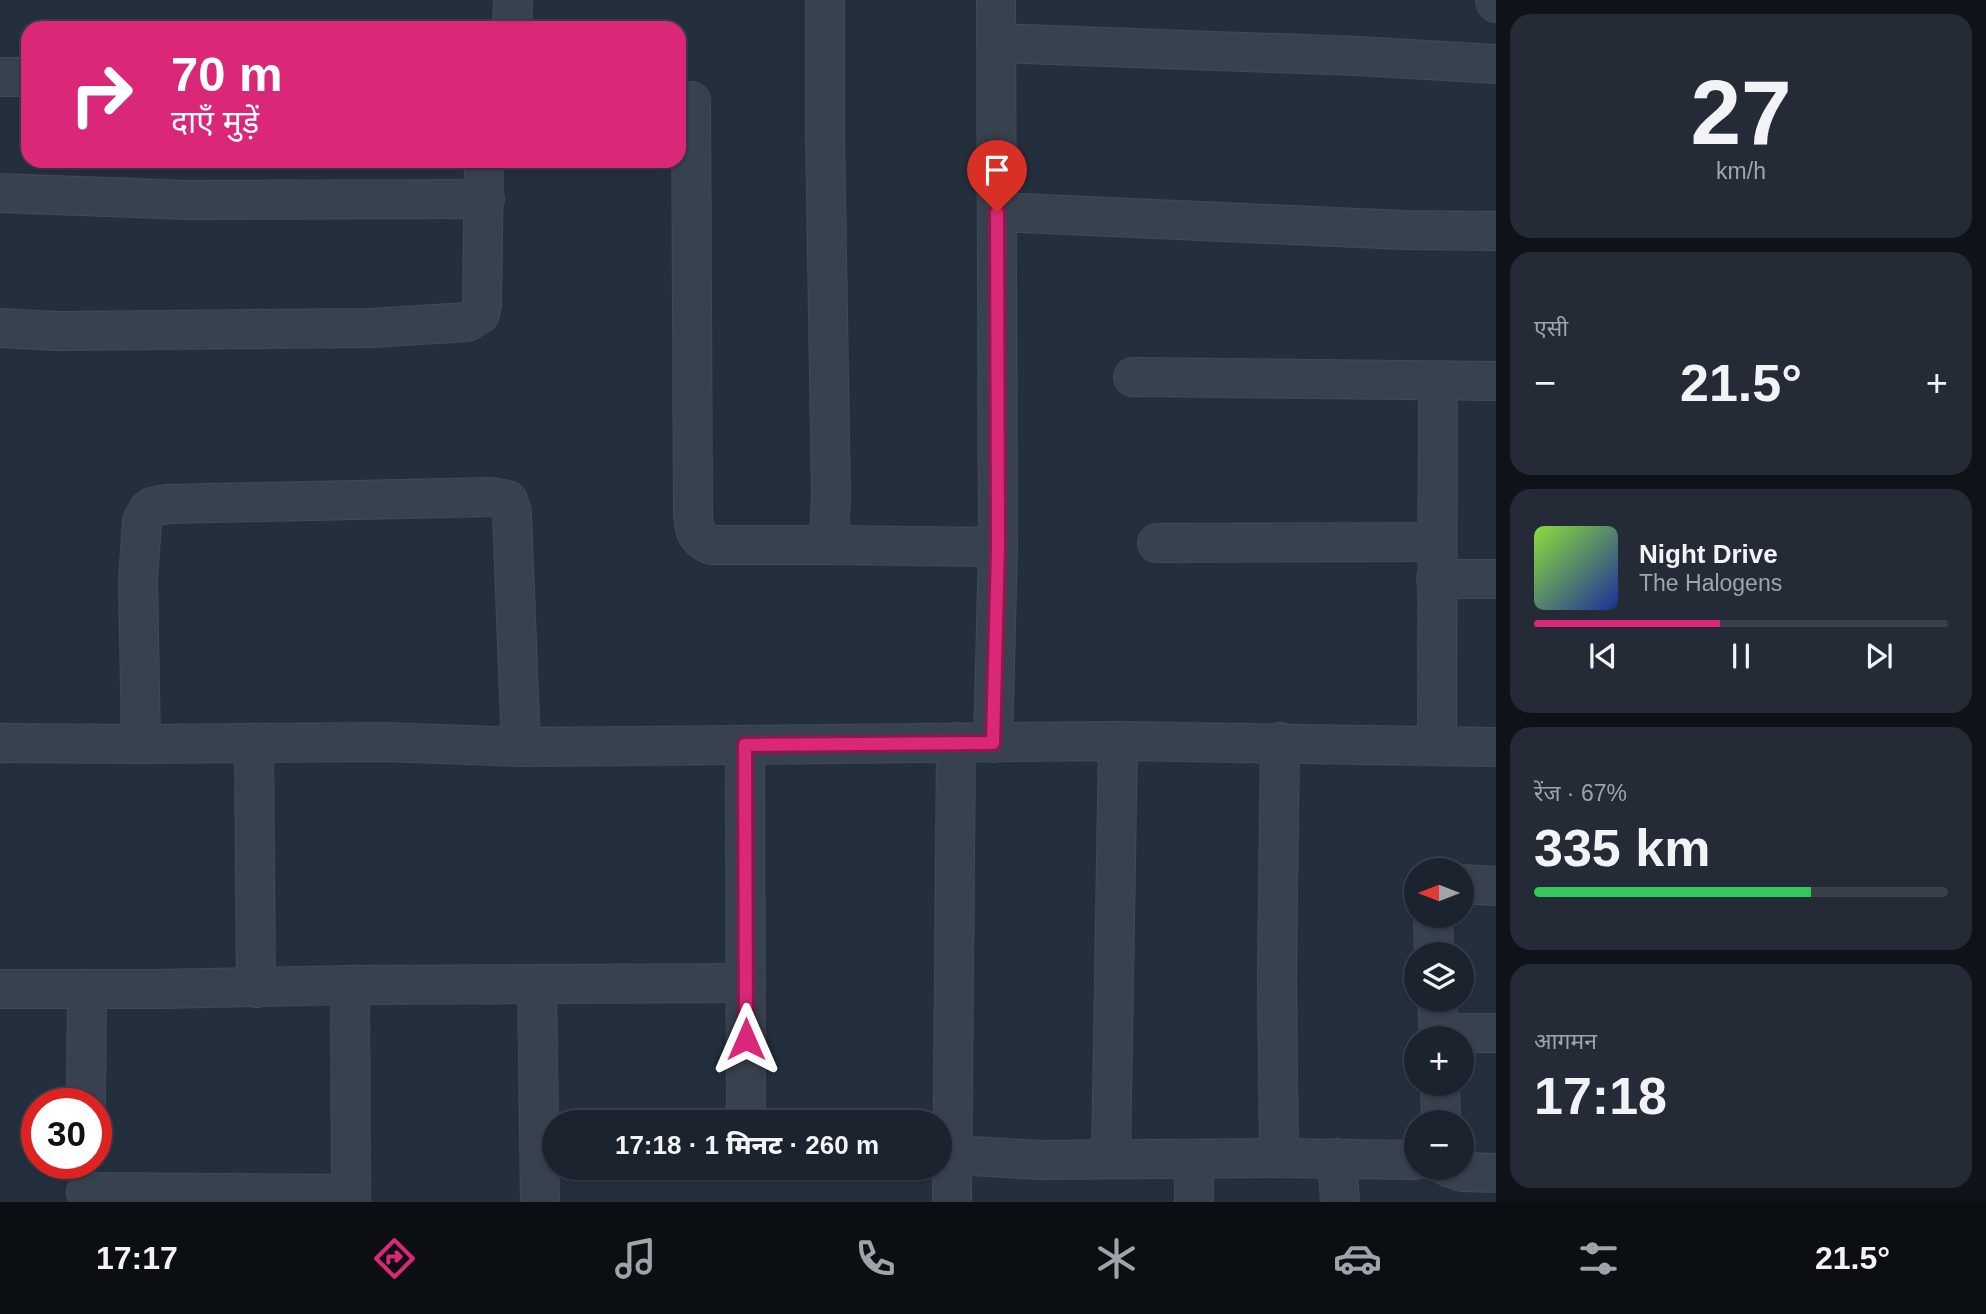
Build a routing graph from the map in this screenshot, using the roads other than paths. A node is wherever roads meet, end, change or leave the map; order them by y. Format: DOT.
graph roads {
  1 [pos="513,0"];
  2 [pos="825,0"];
  3 [pos="996,0"];
  4 [pos="512,21"];
  5 [pos="996,43"];
  6 [pos="1496,64"];
  7 [pos="0,76"];
  8 [pos="21,77"];
  9 [pos="691,101"];
  10 [pos="484,168"];
  11 [pos="0,193"];
  12 [pos="485,199"];
  13 [pos="997,212"];
  14 [pos="1496,231"];
  15 [pos="0,328"];
  16 [pos="1133,377"];
  17 [pos="1438,381"];
  18 [pos="1496,381"];
  19 [pos="1157,543"];
  20 [pos="829,545"];
  21 [pos="998,547"];
  22 [pos="1437,560"];
  23 [pos="1496,579"];
  24 [pos="1118,741"];
  25 [pos="974,742"];
  26 [pos="0,743"];
  27 [pos="254,743"];
  28 [pos="1280,743"];
  29 [pos="141,744"];
  30 [pos="745,745"];
  31 [pos="1437,746"];
  32 [pos="521,747"];
  33 [pos="1496,747"];
  34 [pos="1474,885"];
  35 [pos="1496,886"];
  36 [pos="746,983"];
  37 [pos="350,985"];
  38 [pos="537,985"];
  39 [pos="256,988"];
  40 [pos="0,989"];
  41 [pos="86,989"];
  42 [pos="1438,1023"];
  43 [pos="1496,1032"];
  44 [pos="86,1088"];
  45 [pos="746,1110"];
  46 [pos="953,1155"];
  47 [pos="1279,1158"];
  48 [pos="1338,1158"];
  49 [pos="1111,1159"];
  50 [pos="1194,1160"];
  51 [pos="1404,1160"];
  52 [pos="1474,1173"];
  53 [pos="1496,1174"];
  54 [pos="86,1186"];
  55 [pos="351,1198"];
  56 [pos="540,1202"];
  57 [pos="952,1202"];
  58 [pos="1194,1202"];
  59 [pos="1340,1202"];
  1 -- 4 [label="street"];
  2 -- 20 [label="street"];
  3 -- 5 [label="street"];
  5 -- 6 [label="street"];
  5 -- 13 [label="street"];
  7 -- 8 [label="street"];
  9 -- 20 [label="street"];
  10 -- 12 [label="street"];
  11 -- 12 [label="street"];
  12 -- 15 [label="street"];
  13 -- 14 [label="street"];
  13 -- 21 [label="street"];
  16 -- 17 [label="street"];
  17 -- 18 [label="street"];
  17 -- 22 [label="street"];
  19 -- 22 [label="street"];
  20 -- 21 [label="street"];
  21 -- 25 [label="street"];
  22 -- 23 [label="street"];
  22 -- 31 [label="street"];
  24 -- 25 [label="street"];
  24 -- 28 [label="street"];
  24 -- 49 [label="street"];
  25 -- 30 [label="street"];
  25 -- 46 [label="street"];
  26 -- 29 [label="street"];
  27 -- 29 [label="street"];
  27 -- 32 [label="street"];
  27 -- 39 [label="street"];
  28 -- 31 [label="street"];
  28 -- 47 [label="street"];
  29 -- 32 [label="street"];
  30 -- 32 [label="street"];
  30 -- 36 [label="street"];
  31 -- 33 [label="street"];
  34 -- 35 [label="street"];
  36 -- 38 [label="street"];
  36 -- 45 [label="street"];
  37 -- 38 [label="street"];
  37 -- 39 [label="street"];
  37 -- 55 [label="street"];
  38 -- 56 [label="street"];
  39 -- 41 [label="street"];
  40 -- 41 [label="street"];
  41 -- 44 [label="street"];
  42 -- 43 [label="street"];
  46 -- 49 [label="street"];
  46 -- 57 [label="street"];
  47 -- 48 [label="street"];
  47 -- 50 [label="street"];
  48 -- 51 [label="street"];
  48 -- 59 [label="street"];
  49 -- 50 [label="street"];
  50 -- 58 [label="street"];
  52 -- 53 [label="street"];
  54 -- 55 [label="street"];
}
